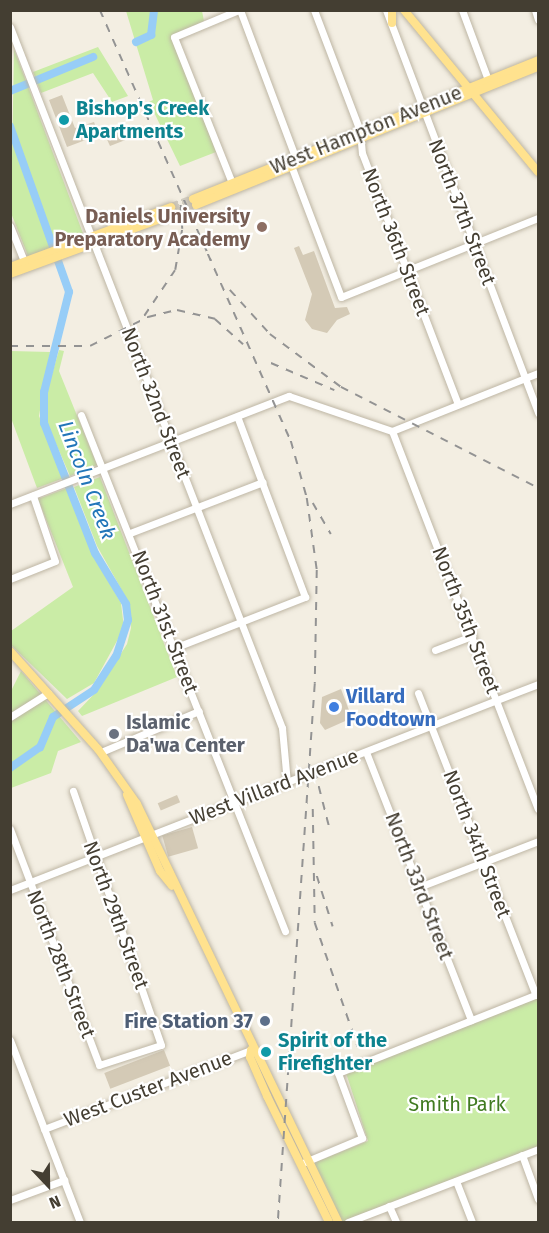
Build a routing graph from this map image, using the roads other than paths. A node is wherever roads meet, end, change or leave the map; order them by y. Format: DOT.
graph roads {
  1 [pos="240,10"];
  2 [pos="314,10"];
  3 [pos="386,10"];
  4 [pos="392,10"];
  5 [pos="404,10"];
  6 [pos="462,10"];
  7 [pos="535,10"];
  8 [pos="538,20"];
  9 [pos="392,22"];
  10 [pos="10,27"];
  11 [pos="538,60"];
  12 [pos="538,67"];
  13 [pos="488,80"];
  14 [pos="469,93"];
  15 [pos="426,110"];
  16 [pos="360,136"];
  17 [pos="293,163"];
  18 [pos="538,172"];
  19 [pos="233,187"];
  20 [pos="195,202"];
  21 [pos="173,211"];
  22 [pos="538,218"];
  23 [pos="10,226"];
  24 [pos="93,242"];
  25 [pos="473,245"];
  26 [pos="26,266"];
  27 [pos="10,267"];
  28 [pos="407,271"];
  29 [pos="10,274"];
  30 [pos="538,373"];
  31 [pos="525,378"];
  32 [pos="458,404"];
  33 [pos="538,413"];
  34 [pos="81,416"];
  35 [pos="237,416"];
  36 [pos="392,431"];
  37 [pos="171,442"];
  38 [pos="104,468"];
  39 [pos="262,482"];
  40 [pos="33,496"];
  41 [pos="10,504"];
  42 [pos="196,508"];
  43 [pos="130,533"];
  44 [pos="10,579"];
  45 [pos="240,623"];
  46 [pos="472,636"];
  47 [pos="174,648"];
  48 [pos="435,650"];
  49 [pos="10,651"];
  50 [pos="538,684"];
  51 [pos="418,693"];
  52 [pos="49,694"];
  53 [pos="498,701"];
  54 [pos="199,711"];
  55 [pos="10,717"];
  56 [pos="431,726"];
  57 [pos="101,752"];
  58 [pos="366,752"];
  59 [pos="287,783"];
  60 [pos="73,791"];
  61 [pos="235,803"];
  62 [pos="538,809"];
  63 [pos="10,829"];
  64 [pos="148,836"];
  65 [pos="538,841"];
  66 [pos="96,856"];
  67 [pos="484,862"];
  68 [pos="31,882"];
  69 [pos="419,887"];
  70 [pos="10,890"];
  71 [pos="285,931"];
  72 [pos="537,994"];
  73 [pos="471,1020"];
  74 [pos="11,1043"];
  75 [pos="251,1050"];
  76 [pos="99,1065"];
  77 [pos="44,1129"];
  78 [pos="538,1149"];
  79 [pos="522,1155"];
  80 [pos="304,1162"];
  81 [pos="64,1180"];
  82 [pos="456,1181"];
  83 [pos="538,1199"];
  84 [pos="10,1200"];
  85 [pos="389,1206"];
  86 [pos="80,1222"];
  87 [pos="329,1222"];
  88 [pos="338,1222"];
  89 [pos="348,1222"];
  90 [pos="396,1222"];
  91 [pos="472,1222"];
  1 -- 17 [label="street"];
  1 -- 19 [label="street"];
  2 -- 16 [label="street, North 36th Street"];
  3 -- 9 [label="street, North 37th Street"];
  4 -- 9 [label="main road"];
  5 -- 14 [label="main road"];
  6 -- 13 [label="street"];
  7 -- 8 [label="street"];
  9 -- 15 [label="street, North 37th Street"];
  10 -- 24 [label="street, North 32nd Street"];
  11 -- 13 [label="main road, West Hampton Avenue"];
  12 -- 14 [label="main road, West Hampton Avenue"];
  13 -- 14 [label="main road, West Hampton Avenue"];
  14 -- 15 [label="main road, West Hampton Avenue"];
  14 -- 18 [label="main road"];
  15 -- 16 [label="main road, West Hampton Avenue"];
  15 -- 25 [label="street, North 37th Street"];
  16 -- 17 [label="main road, West Hampton Avenue"];
  16 -- 28 [label="street, North 36th Street"];
  17 -- 19 [label="main road, West Hampton Avenue"];
  17 -- 28 [label="street"];
  19 -- 20 [label="main road, West Hampton Avenue"];
  21 -- 24 [label="main road"];
  22 -- 25 [label="street"];
  23 -- 26 [label="street"];
  24 -- 26 [label="main road"];
  24 -- 37 [label="street, North 32nd Street"];
  25 -- 28 [label="street"];
  25 -- 31 [label="street, North 37th Street"];
  26 -- 27 [label="main road"];
  26 -- 29 [label="main road"];
  28 -- 32 [label="street, North 36th Street"];
  30 -- 31 [label="street"];
  31 -- 32 [label="street"];
  31 -- 33 [label="street, North 37th Street"];
  32 -- 36 [label="street"];
  34 -- 38 [label="street, North 31st Street"];
  35 -- 36 [label="street"];
  35 -- 37 [label="street"];
  35 -- 39 [label="street"];
  36 -- 46 [label="street, North 35th Street"];
  37 -- 38 [label="street"];
  37 -- 42 [label="street, North 32nd Street"];
  38 -- 40 [label="street"];
  38 -- 43 [label="street, North 31st Street"];
  39 -- 42 [label="street"];
  39 -- 45 [label="street"];
  40 -- 41 [label="street"];
  40 -- 44 [label="street"];
  42 -- 43 [label="street"];
  42 -- 45 [label="street, North 32nd Street"];
  43 -- 47 [label="street, North 31st Street"];
  45 -- 47 [label="street"];
  45 -- 59 [label="street, North 32nd Street"];
  46 -- 48 [label="street"];
  46 -- 53 [label="street, North 35th Street"];
  47 -- 54 [label="street, North 31st Street"];
  49 -- 52 [label="main road"];
  50 -- 53 [label="street, West Villard Avenue"];
  51 -- 56 [label="street, North 34th Street"];
  52 -- 55 [label="street"];
  52 -- 57 [label="main road"];
  53 -- 56 [label="street, West Villard Avenue"];
  53 -- 62 [label="street, North 35th Street"];
  54 -- 57 [label="street"];
  54 -- 61 [label="street, North 31st Street"];
  56 -- 58 [label="street, West Villard Avenue"];
  56 -- 67 [label="street, North 34th Street"];
  57 -- 64 [label="main road"];
  58 -- 59 [label="street, West Villard Avenue"];
  58 -- 69 [label="street, North 33rd Street"];
  59 -- 61 [label="street, West Villard Avenue"];
  60 -- 66 [label="street, North 29th Street"];
  61 -- 64 [label="street, West Villard Avenue"];
  61 -- 71 [label="street, North 31st Street"];
  63 -- 68 [label="street, North 28th Street"];
  64 -- 66 [label="street, West Villard Avenue"];
  64 -- 75 [label="main road"];
  65 -- 67 [label="street"];
  66 -- 68 [label="street, West Villard Avenue"];
  66 -- 76 [label="street, North 29th Street"];
  67 -- 69 [label="street"];
  67 -- 72 [label="street, North 34th Street"];
  68 -- 70 [label="street, West Villard Avenue"];
  68 -- 76 [label="street, North 28th Street"];
  69 -- 73 [label="street, North 33rd Street"];
  72 -- 73 [label="street"];
  73 -- 80 [label="street"];
  74 -- 77 [label="street"];
  75 -- 77 [label="street, West Custer Avenue"];
  75 -- 80 [label="main road"];
  77 -- 81 [label="street"];
  78 -- 79 [label="street"];
  79 -- 82 [label="street"];
  79 -- 83 [label="street"];
  80 -- 87 [label="main road"];
  80 -- 88 [label="main road"];
  81 -- 84 [label="street"];
  81 -- 86 [label="street"];
  82 -- 85 [label="street"];
  82 -- 91 [label="street"];
  85 -- 89 [label="street"];
  85 -- 90 [label="street"];
}
